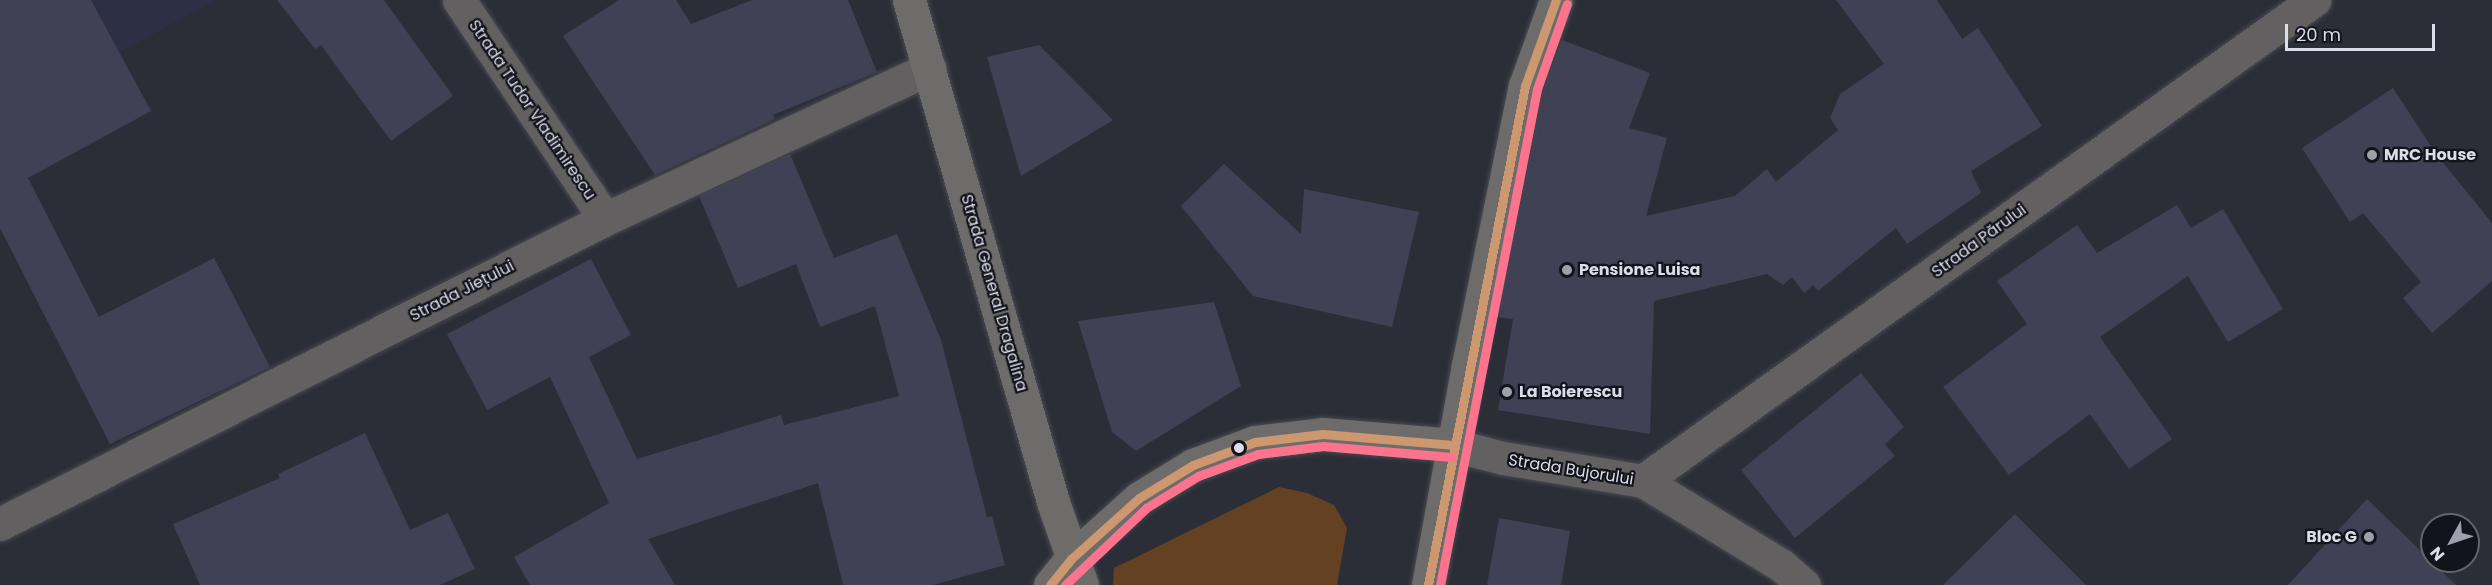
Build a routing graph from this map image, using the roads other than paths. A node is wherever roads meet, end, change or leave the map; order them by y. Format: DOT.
graph roads {
  1 [pos="459,0"];
  2 [pos="909,0"];
  3 [pos="1556,0"];
  4 [pos="2314,0"];
  5 [pos="930,68"];
  6 [pos="605,219"];
  7 [pos="1453,446"];
  8 [pos="1643,481"];
  9 [pos="0,524"];
  10 [pos="1076,572"];
  11 [pos="1050,585"];
  12 [pos="1428,585"];
  13 [pos="1804,585"];
  1 -- 6 [label="street, Strada Tudor Vladimirescu"];
  2 -- 5 [label="main road, Strada General Dragalina"];
  3 -- 7 [label="main road"];
  4 -- 8 [label="street, Strada Părului"];
  5 -- 6 [label="street, Strada Jiețului"];
  5 -- 10 [label="main road, Strada General Dragalina"];
  6 -- 9 [label="street, Strada Jiețului"];
  7 -- 8 [label="street, Strada Bujorului"];
  7 -- 10 [label="main road"];
  7 -- 12 [label="main road"];
  8 -- 13 [label="street, Strada Bujorului"];
  10 -- 11 [label="main road"];
}
